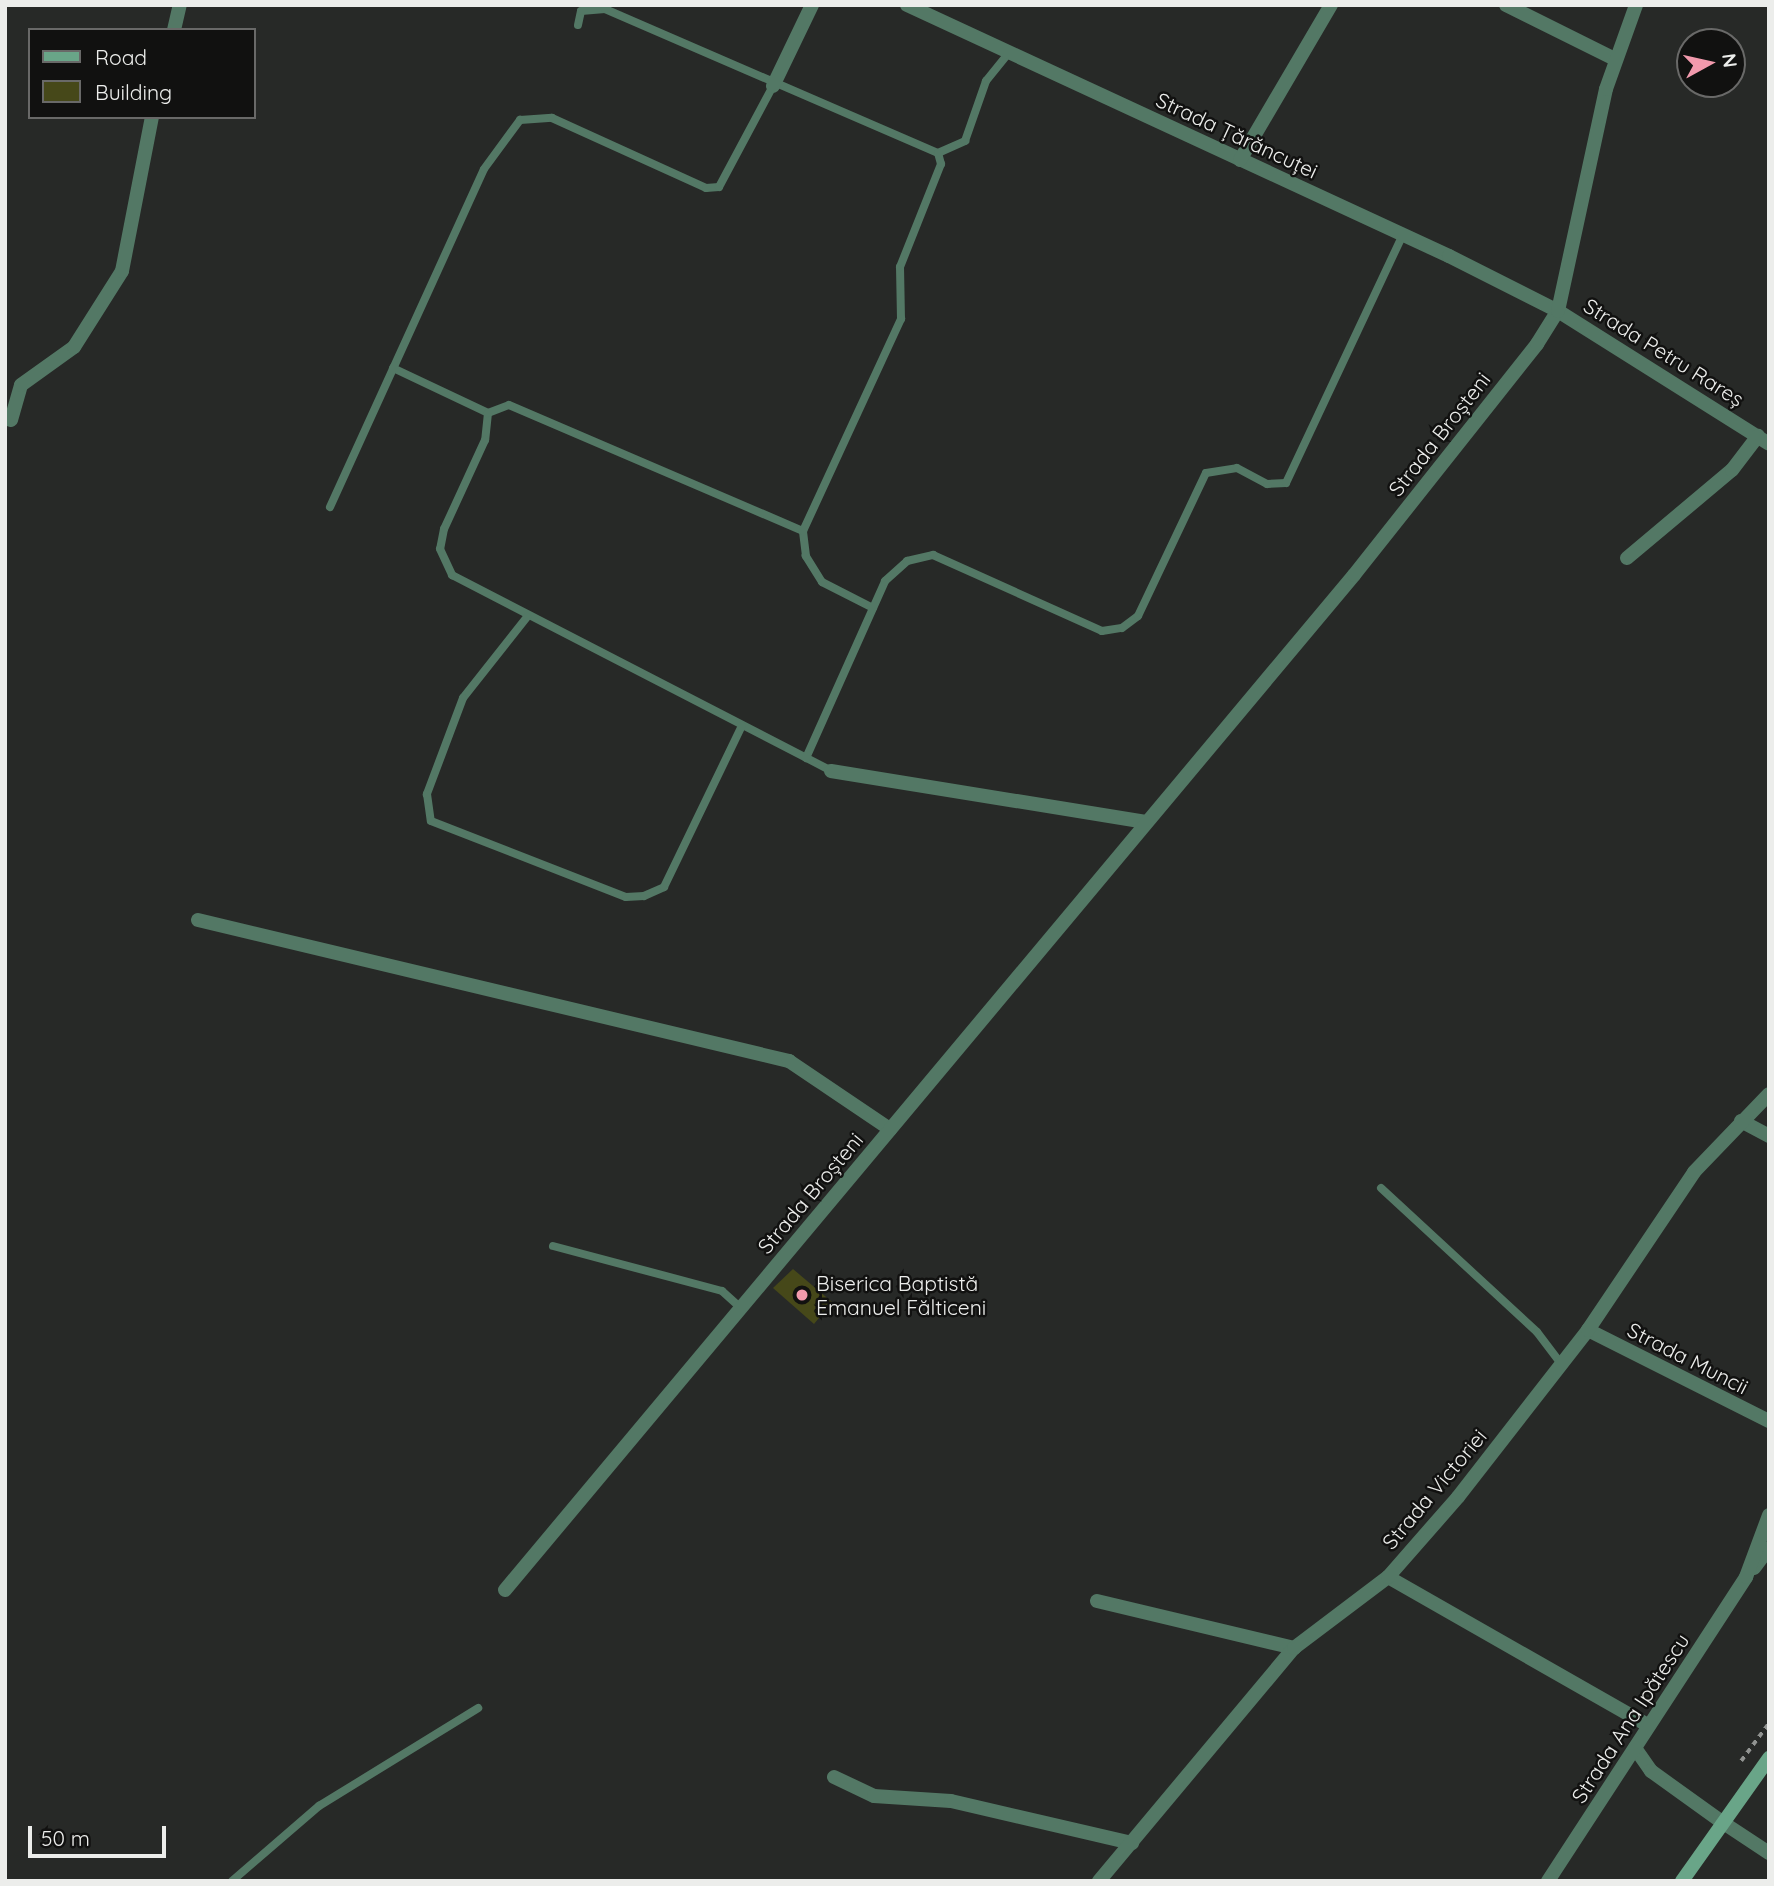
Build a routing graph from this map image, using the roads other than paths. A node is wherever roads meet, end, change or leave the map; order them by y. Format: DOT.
graph roads {
  1 [pos="180,5"];
  2 [pos="812,5"];
  3 [pos="907,5"];
  4 [pos="1331,5"];
  5 [pos="1506,5"];
  6 [pos="1636,5"];
  7 [pos="578,25"];
  8 [pos="174,28"];
  9 [pos="1009,53"];
  10 [pos="1615,59"];
  11 [pos="773,86"];
  12 [pos="152,119"];
  13 [pos="938,153"];
  14 [pos="1240,160"];
  15 [pos="1403,234"];
  16 [pos="1553,309"];
  17 [pos="393,368"];
  18 [pos="488,413"];
  19 [pos="11,420"];
  20 [pos="1763,440"];
  21 [pos="330,507"];
  22 [pos="803,531"];
  23 [pos="1628,558"];
  24 [pos="873,608"];
  25 [pos="527,617"];
  26 [pos="742,726"];
  27 [pos="806,758"];
  28 [pos="831,771"];
  29 [pos="1146,822"];
  30 [pos="198,920"];
  31 [pos="1769,1094"];
  32 [pos="1741,1121"];
  33 [pos="890,1129"];
  34 [pos="1769,1136"];
  35 [pos="1381,1188"];
  36 [pos="553,1246"];
  37 [pos="741,1308"];
  38 [pos="1588,1330"];
  39 [pos="1562,1366"];
  40 [pos="1769,1421"];
  41 [pos="1769,1515"];
  42 [pos="1769,1548"];
  43 [pos="1388,1577"];
  44 [pos="1746,1577"];
  45 [pos="505,1590"];
  46 [pos="1097,1601"];
  47 [pos="1294,1648"];
  48 [pos="478,1708"];
  49 [pos="1647,1725"];
  50 [pos="1635,1748"];
  51 [pos="1769,1758"];
  52 [pos="834,1777"];
  53 [pos="1723,1822"];
  54 [pos="1132,1843"];
  55 [pos="1769,1853"];
  56 [pos="232,1881"];
  57 [pos="1099,1881"];
  58 [pos="1548,1881"];
  59 [pos="1682,1881"];
  1 -- 8 [label="street"];
  2 -- 11 [label="street"];
  3 -- 9 [label="street, Strada Țărăncuței"];
  4 -- 14 [label="street"];
  5 -- 10 [label="street"];
  6 -- 10 [label="street, Strada Broșteni"];
  7 -- 11 [label="lane"];
  9 -- 13 [label="lane"];
  9 -- 14 [label="street, Strada Țărăncuței"];
  10 -- 16 [label="street, Strada Broșteni"];
  11 -- 13 [label="lane"];
  11 -- 17 [label="lane"];
  12 -- 19 [label="street"];
  13 -- 22 [label="lane"];
  14 -- 15 [label="street, Strada Țărăncuței"];
  15 -- 16 [label="street, Strada Țărăncuței"];
  15 -- 24 [label="lane"];
  16 -- 20 [label="street, Strada Petru Rareș"];
  16 -- 29 [label="street, Strada Broșteni"];
  17 -- 18 [label="lane"];
  17 -- 21 [label="lane"];
  18 -- 22 [label="lane"];
  18 -- 25 [label="lane"];
  20 -- 23 [label="street, Strada Petru Rareș"];
  22 -- 24 [label="lane"];
  24 -- 27 [label="lane"];
  25 -- 26 [label="lane"];
  25 -- 26 [label="lane"];
  26 -- 27 [label="lane"];
  27 -- 28 [label="lane"];
  28 -- 29 [label="street"];
  29 -- 33 [label="street, Strada Broșteni"];
  30 -- 33 [label="street"];
  31 -- 32 [label="street, Strada Victoriei"];
  32 -- 34 [label="street"];
  32 -- 38 [label="street, Strada Victoriei"];
  33 -- 37 [label="street, Strada Broșteni"];
  35 -- 39 [label="lane"];
  36 -- 37 [label="lane"];
  37 -- 45 [label="street, Strada Broșteni"];
  38 -- 39 [label="street, Strada Victoriei"];
  38 -- 40 [label="street, Strada Muncii"];
  39 -- 43 [label="street, Strada Victoriei"];
  41 -- 44 [label="street, Strada Ana Ipătescu"];
  42 -- 44 [label="street, Strada Ana Ipătescu"];
  43 -- 47 [label="street, Strada Victoriei"];
  43 -- 49 [label="street"];
  44 -- 49 [label="street, Strada Ana Ipătescu"];
  46 -- 47 [label="street"];
  47 -- 54 [label="street, Strada Victoriei"];
  48 -- 56 [label="lane"];
  49 -- 50 [label="street, Strada Ana Ipătescu"];
  50 -- 53 [label="street"];
  50 -- 58 [label="street, Strada Ana Ipătescu"];
  51 -- 53 [label="main road"];
  52 -- 54 [label="street"];
  53 -- 55 [label="street"];
  53 -- 59 [label="main road"];
  54 -- 57 [label="street, Strada Victoriei"];
}
